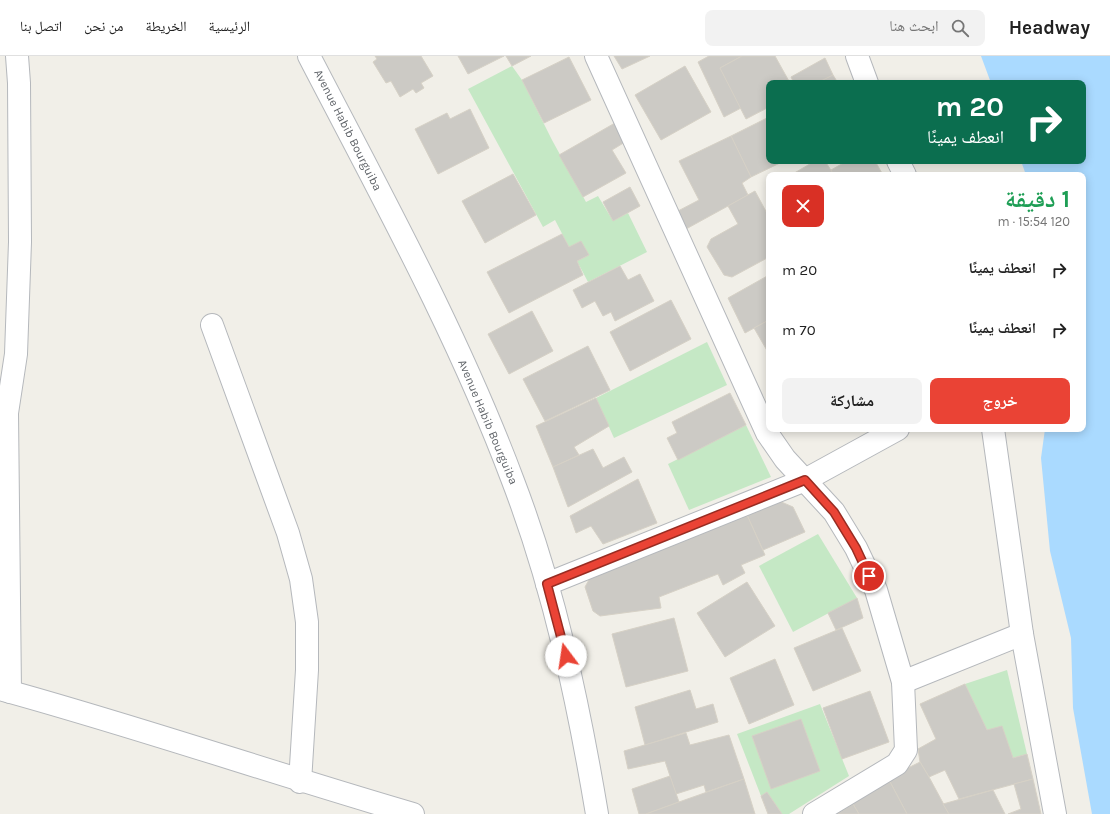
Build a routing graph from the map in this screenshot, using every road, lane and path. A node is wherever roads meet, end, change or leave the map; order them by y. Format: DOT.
graph roads {
  1 [pos="17,56"];
  2 [pos="309,56"];
  3 [pos="596,56"];
  4 [pos="857,56"];
  5 [pos="866,80"];
  6 [pos="212,325"];
  7 [pos="3,413"];
  8 [pos="766,431"];
  9 [pos="767,432"];
  10 [pos="893,432"];
  11 [pos="993,432"];
  12 [pos="805,480"];
  13 [pos="547,584"];
  14 [pos="1022,634"];
  15 [pos="904,682"];
  16 [pos="5,690"];
  17 [pos="300,782"];
  18 [pos="413,814"];
  19 [pos="597,814"];
  20 [pos="814,814"];
  21 [pos="1055,814"];
  1 -- 7 [label="street"];
  2 -- 13 [label="street, Avenue Habib Bourguiba"];
  3 -- 8 [label="street"];
  4 -- 5 [label="street"];
  6 -- 17 [label="street"];
  7 -- 16 [label="street"];
  9 -- 12 [label="street"];
  10 -- 12 [label="street"];
  11 -- 14 [label="street"];
  12 -- 13 [label="street"];
  12 -- 15 [label="street"];
  13 -- 19 [label="street, Avenue Habib Bourguiba"];
  14 -- 15 [label="street"];
  14 -- 21 [label="street"];
  15 -- 20 [label="street"];
  16 -- 17 [label="street"];
  17 -- 18 [label="street"];
}
